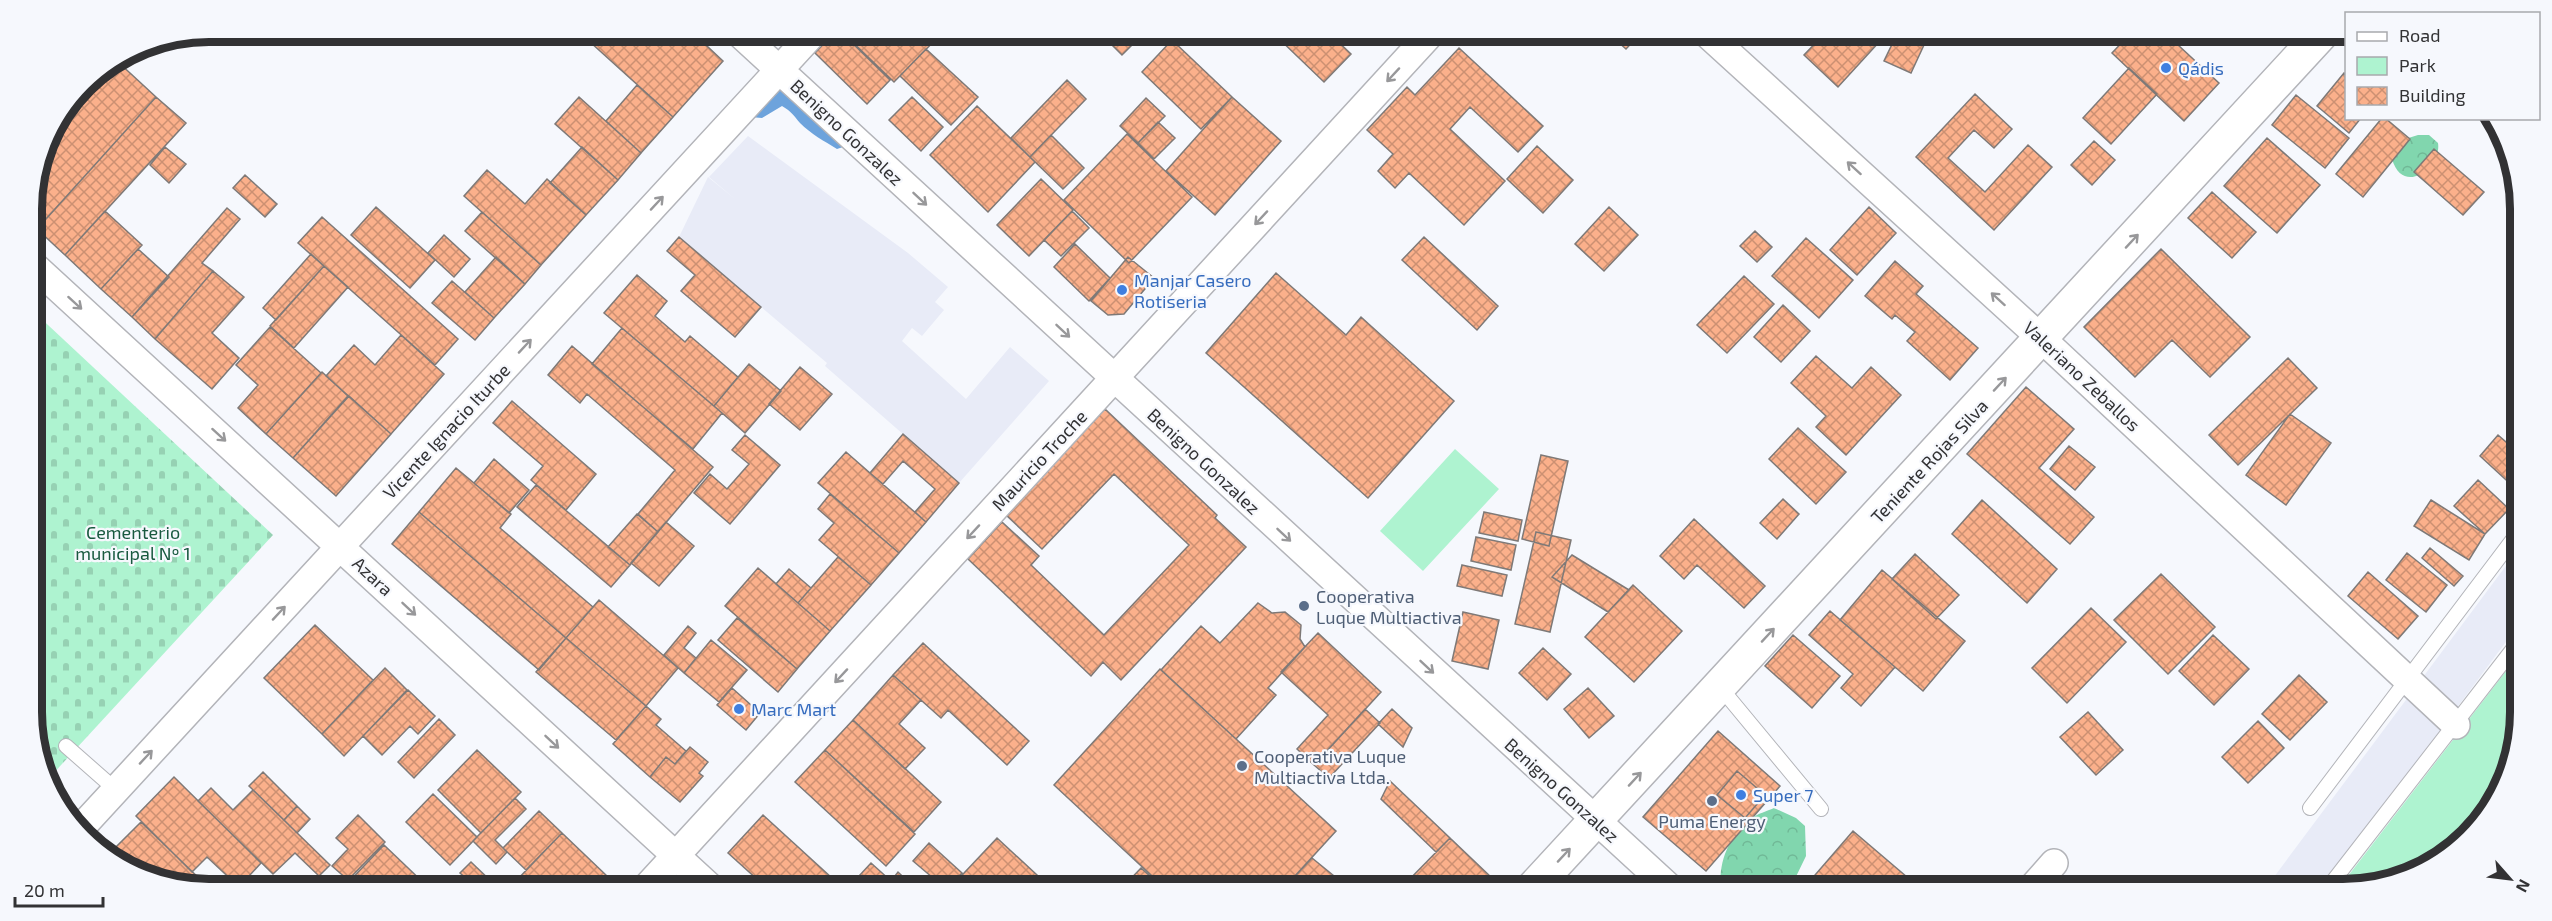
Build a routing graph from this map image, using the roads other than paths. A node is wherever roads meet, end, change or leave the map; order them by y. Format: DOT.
graph roads {
  1 [pos="749,42"];
  2 [pos="805,42"];
  3 [pos="1423,42"];
  4 [pos="1716,42"];
  5 [pos="2314,42"];
  6 [pos="779,70"];
  7 [pos="42,273"];
  8 [pos="2042,339"];
  9 [pos="1114,378"];
  10 [pos="2510,543"];
  11 [pos="341,546"];
  12 [pos="2510,653"];
  13 [pos="2408,678"];
  14 [pos="1720,687"];
  15 [pos="2456,725"];
  16 [pos="66,746"];
  17 [pos="116,790"];
  18 [pos="2310,808"];
  19 [pos="1821,809"];
  20 [pos="1596,822"];
  21 [pos="85,823"];
  22 [pos="676,856"];
  23 [pos="2054,863"];
  24 [pos="655,879"];
  25 [pos="701,879"];
  26 [pos="1542,879"];
  27 [pos="1660,879"];
  28 [pos="2040,879"];
  29 [pos="2335,879"];
  1 -- 6 [label="street, Benigno Gonzalez"];
  2 -- 6 [label="street, Vicente Ignacio Iturbe"];
  3 -- 9 [label="street, Mauricio Troche, one-way"];
  8 -- 4 [label="street, Valeriano Zeballos, one-way"];
  8 -- 5 [label="main road, Teniente Rojas Silva, one-way"];
  6 -- 9 [label="street, Benigno Gonzalez, one-way"];
  11 -- 6 [label="street, Vicente Ignacio Iturbe, one-way"];
  7 -- 11 [label="street, Azara, one-way"];
  8 -- 13 [label="street, Valeriano Zeballos"];
  14 -- 8 [label="main road, Teniente Rojas Silva, one-way"];
  9 -- 20 [label="street, Benigno Gonzalez, one-way"];
  9 -- 22 [label="street, Mauricio Troche, one-way"];
  10 -- 13 [label="lane"];
  17 -- 11 [label="street, Vicente Ignacio Iturbe, one-way"];
  11 -- 22 [label="street, Azara, one-way"];
  12 -- 15 [label="lane"];
  13 -- 15 [label="street, Valeriano Zeballos"];
  13 -- 18 [label="lane"];
  14 -- 19 [label="lane"];
  20 -- 14 [label="main road, Teniente Rojas Silva, one-way"];
  15 -- 29 [label="lane"];
  16 -- 17 [label="lane"];
  17 -- 21 [label="street, Vicente Ignacio Iturbe"];
  26 -- 20 [label="main road, Teniente Rojas Silva, one-way"];
  20 -- 27 [label="street, Benigno Gonzalez"];
  22 -- 24 [label="street, Mauricio Troche"];
  22 -- 25 [label="street, Azara"];
  23 -- 28 [label="street"];
}
